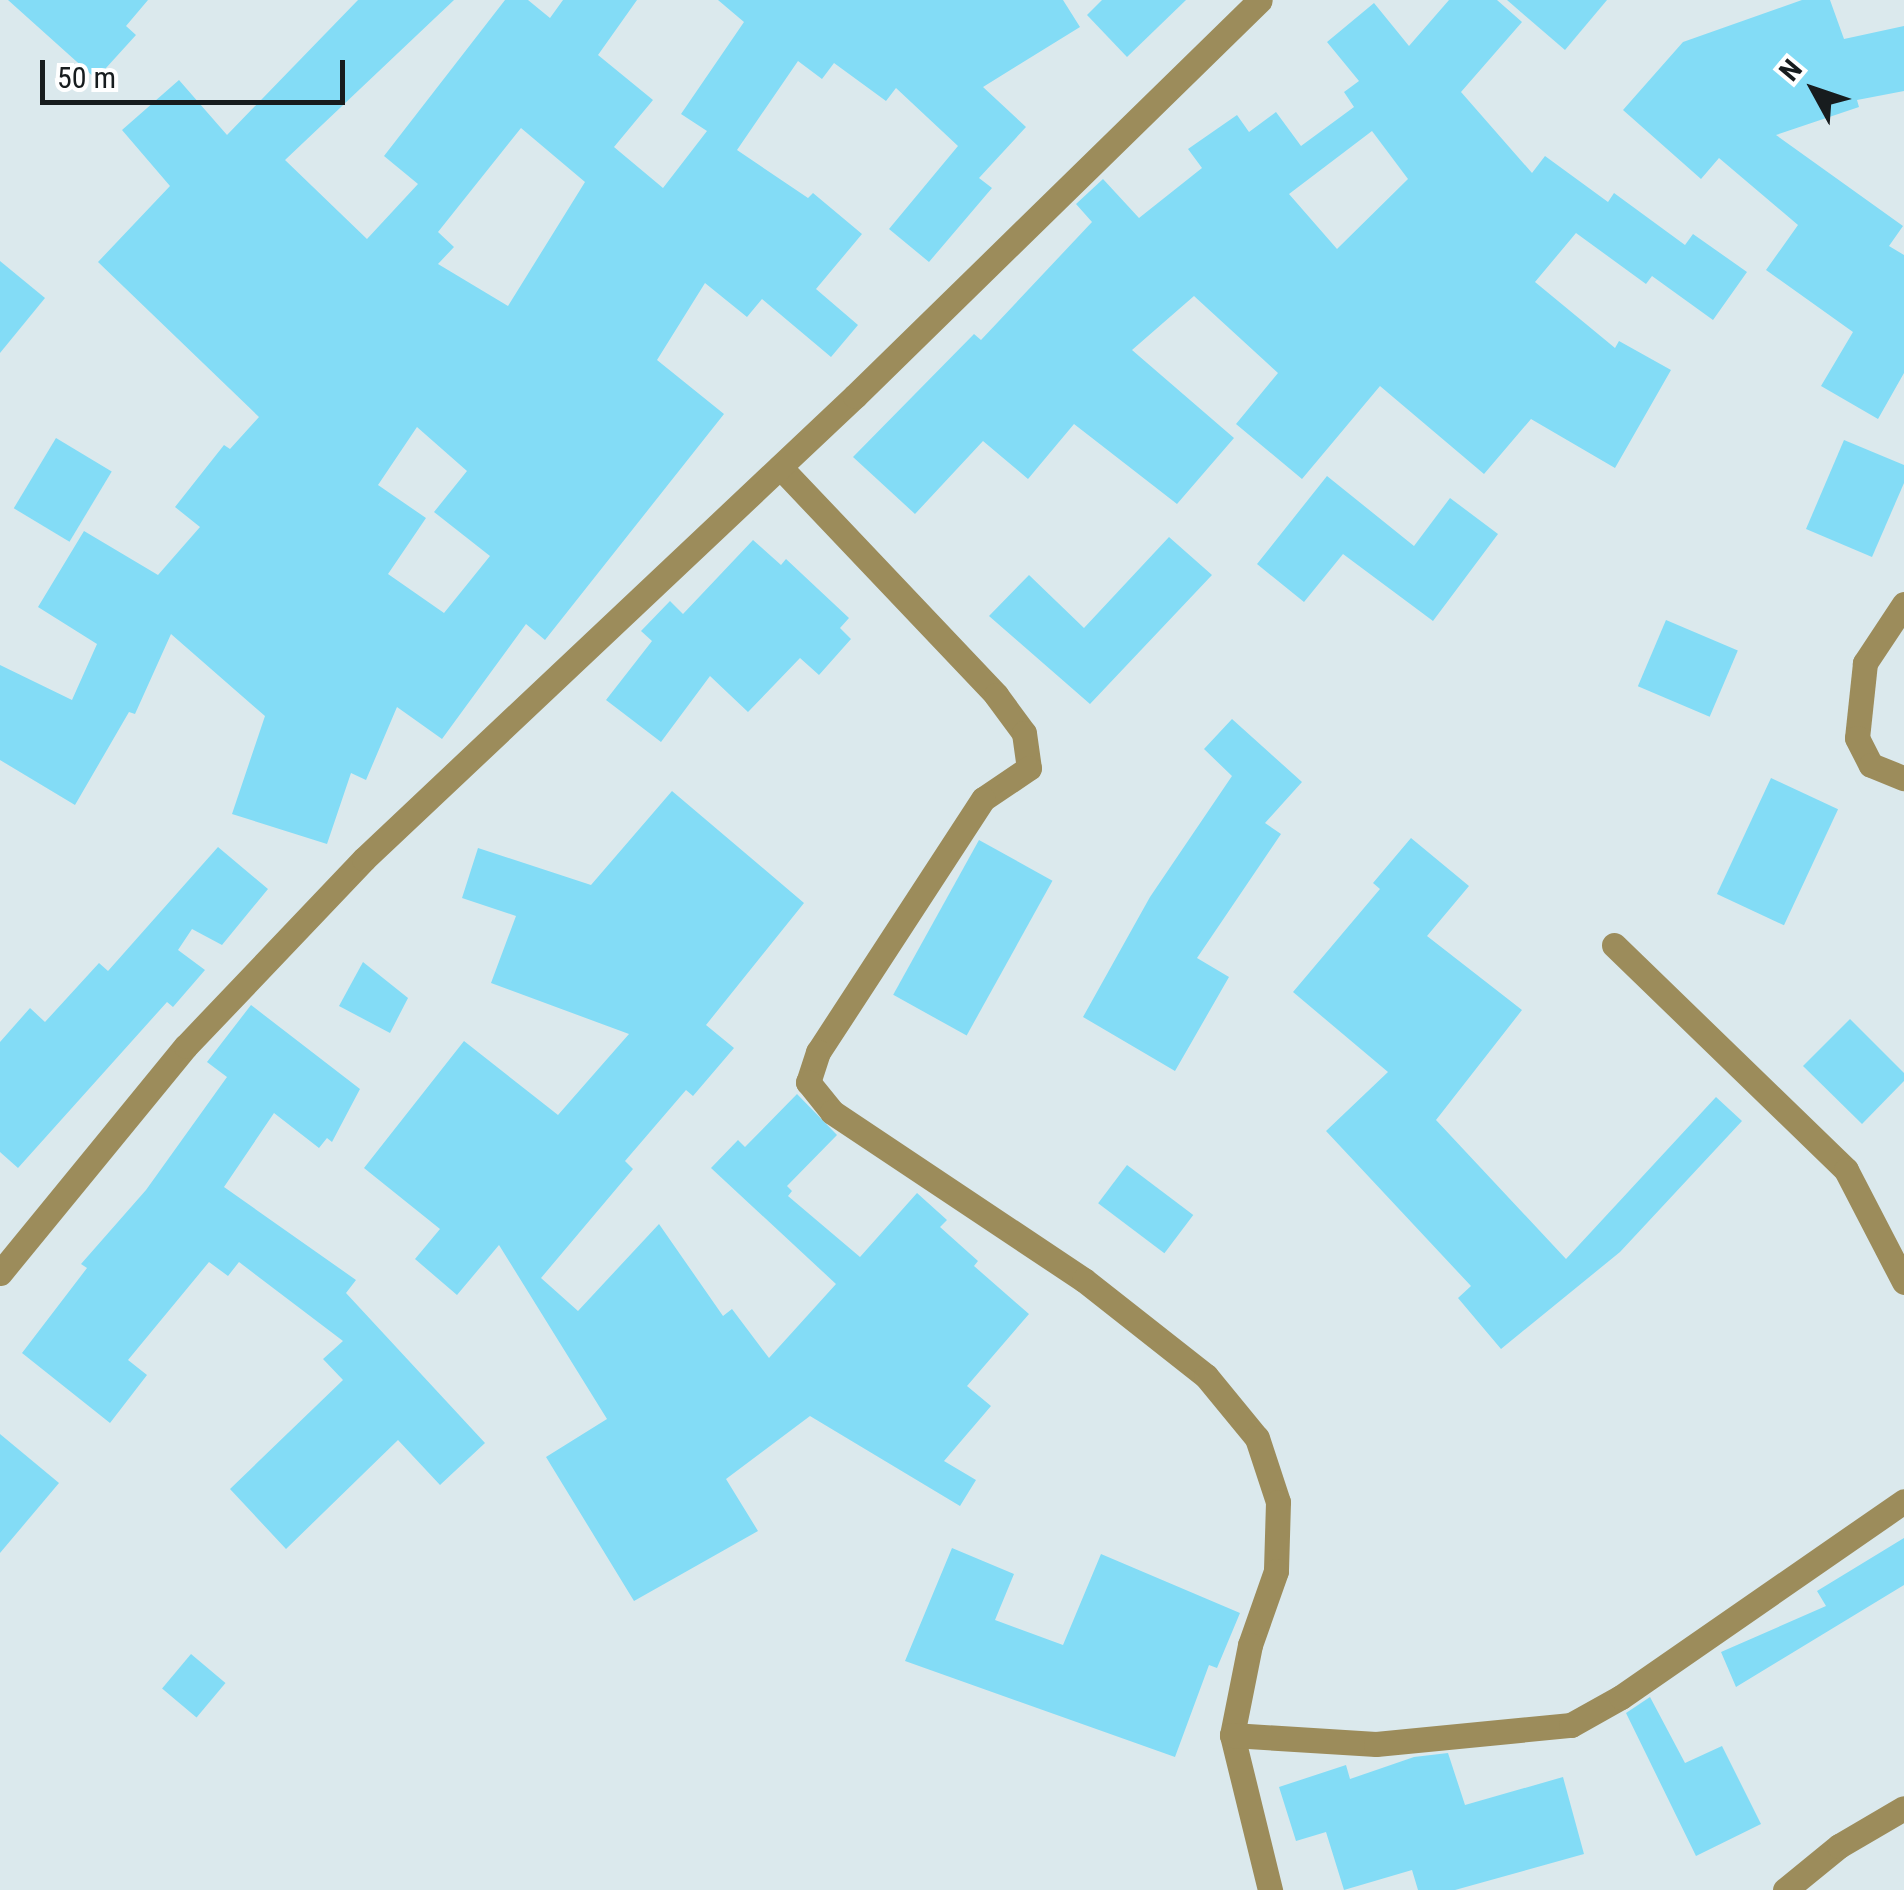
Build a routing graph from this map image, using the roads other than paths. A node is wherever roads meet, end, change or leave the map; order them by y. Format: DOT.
graph roads {
  1 [pos="1260,0"];
  2 [pos="780,467"];
  3 [pos="1904,604"];
  4 [pos="1904,778"];
  5 [pos="1614,945"];
  6 [pos="0,1273"];
  7 [pos="1904,1282"];
  8 [pos="1904,1501"];
  9 [pos="1232,1735"];
  10 [pos="1904,1808"];
  11 [pos="1270,1890"];
  12 [pos="1785,1890"];
  1 -- 2 [label="street"];
  2 -- 6 [label="street"];
  2 -- 9 [label="street"];
  3 -- 4 [label="street"];
  5 -- 7 [label="street"];
  8 -- 9 [label="street"];
  9 -- 11 [label="street"];
  10 -- 12 [label="street"];
}
